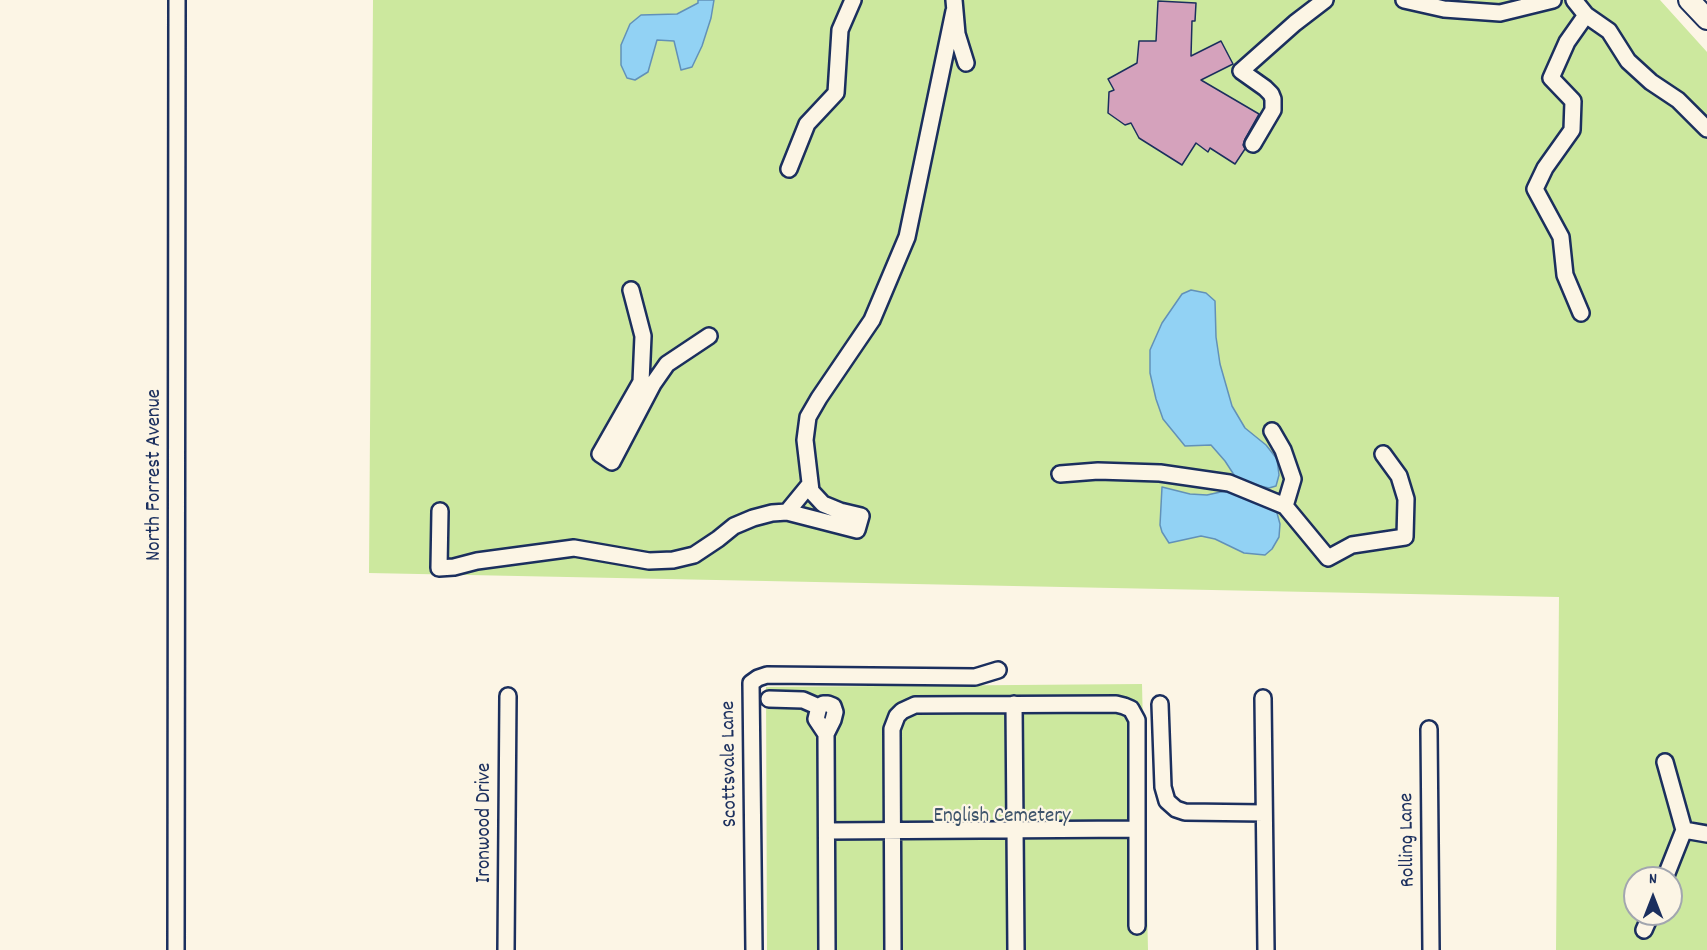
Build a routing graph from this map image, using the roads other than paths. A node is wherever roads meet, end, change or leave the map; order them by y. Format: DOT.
graph roads {
  1 [pos="177,0"];
  2 [pos="853,0"];
  3 [pos="1325,0"];
  4 [pos="1404,0"];
  5 [pos="1553,0"];
  6 [pos="1575,0"];
  7 [pos="1689,0"];
  8 [pos="954,5"];
  9 [pos="1586,15"];
  10 [pos="1707,19"];
  11 [pos="966,63"];
  12 [pos="1707,129"];
  13 [pos="1253,144"];
  14 [pos="789,169"];
  15 [pos="631,290"];
  16 [pos="1581,313"];
  17 [pos="709,336"];
  18 [pos="1272,431"];
  19 [pos="1383,454"];
  20 [pos="1060,474"];
  21 [pos="810,484"];
  22 [pos="1285,506"];
  23 [pos="440,511"];
  24 [pos="787,512"];
  25 [pos="998,670"];
  26 [pos="508,696"];
  27 [pos="1263,698"];
  28 [pos="769,699"];
  29 [pos="1014,704"];
  30 [pos="1160,704"];
  31 [pos="1429,729"];
  32 [pos="1665,762"];
  33 [pos="1264,813"];
  34 [pos="1137,829"];
  35 [pos="1015,830"];
  36 [pos="1684,830"];
  37 [pos="827,831"];
  38 [pos="893,831"];
  39 [pos="1707,834"];
  40 [pos="1670,866"];
  41 [pos="1137,926"];
  42 [pos="1646,926"];
  43 [pos="1644,930"];
  44 [pos="176,950"];
  45 [pos="506,950"];
  46 [pos="754,950"];
  47 [pos="827,950"];
  48 [pos="893,950"];
  49 [pos="1016,950"];
  50 [pos="1266,950"];
  51 [pos="1431,950"];
  1 -- 44 [label="street, North Forrest Avenue"];
  2 -- 14 [label="street"];
  3 -- 13 [label="street"];
  4 -- 5 [label="street"];
  6 -- 9 [label="street"];
  7 -- 10 [label="main road"];
  8 -- 11 [label="street"];
  8 -- 21 [label="street"];
  9 -- 12 [label="street"];
  9 -- 16 [label="street"];
  15 -- 17 [label="street"];
  18 -- 22 [label="street"];
  19 -- 22 [label="street"];
  20 -- 22 [label="street"];
  21 -- 24 [label="street"];
  21 -- 24 [label="street"];
  23 -- 24 [label="street"];
  25 -- 46 [label="street, Scottsvale Lane"];
  26 -- 45 [label="street, Ironwood Drive"];
  27 -- 33 [label="street"];
  28 -- 37 [label="street"];
  29 -- 34 [label="street"];
  29 -- 35 [label="street"];
  29 -- 38 [label="street"];
  30 -- 33 [label="street"];
  31 -- 51 [label="street, Rolling Lane"];
  32 -- 36 [label="street"];
  33 -- 50 [label="street"];
  34 -- 35 [label="street"];
  34 -- 41 [label="street"];
  35 -- 38 [label="street"];
  35 -- 49 [label="street"];
  36 -- 39 [label="street"];
  36 -- 40 [label="street"];
  37 -- 38 [label="street"];
  37 -- 47 [label="street"];
  38 -- 48 [label="street"];
  42 -- 43 [label="street"];
}
